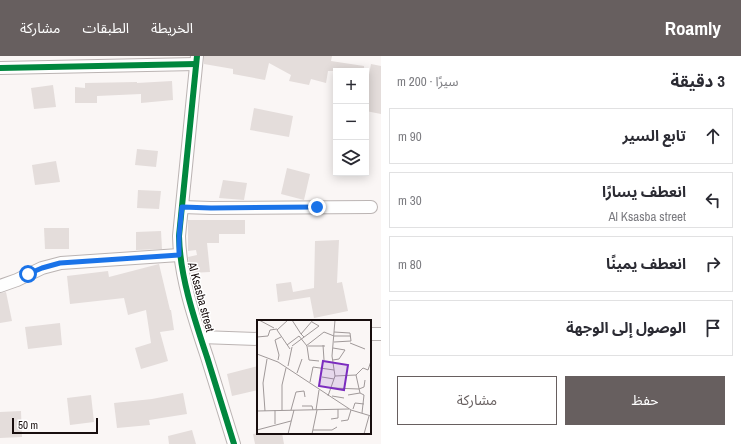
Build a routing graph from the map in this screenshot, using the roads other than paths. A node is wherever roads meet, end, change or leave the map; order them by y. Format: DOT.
graph roads {
  1 [pos="196,60"];
  2 [pos="0,68"];
  3 [pos="182,207"];
  4 [pos="371,207"];
  5 [pos="179,255"];
  6 [pos="0,286"];
  7 [pos="200,337"];
  8 [pos="257,339"];
  9 [pos="234,444"];
  1 -- 2 [label="street"];
  1 -- 3 [label="street, Al Ksasba street"];
  3 -- 4 [label="street"];
  3 -- 5 [label="street, Al Ksasba street"];
  5 -- 6 [label="street"];
  5 -- 7 [label="street, Al Ksasba street"];
  7 -- 8 [label="street"];
  7 -- 9 [label="street, Al Ksasba street"];
}
